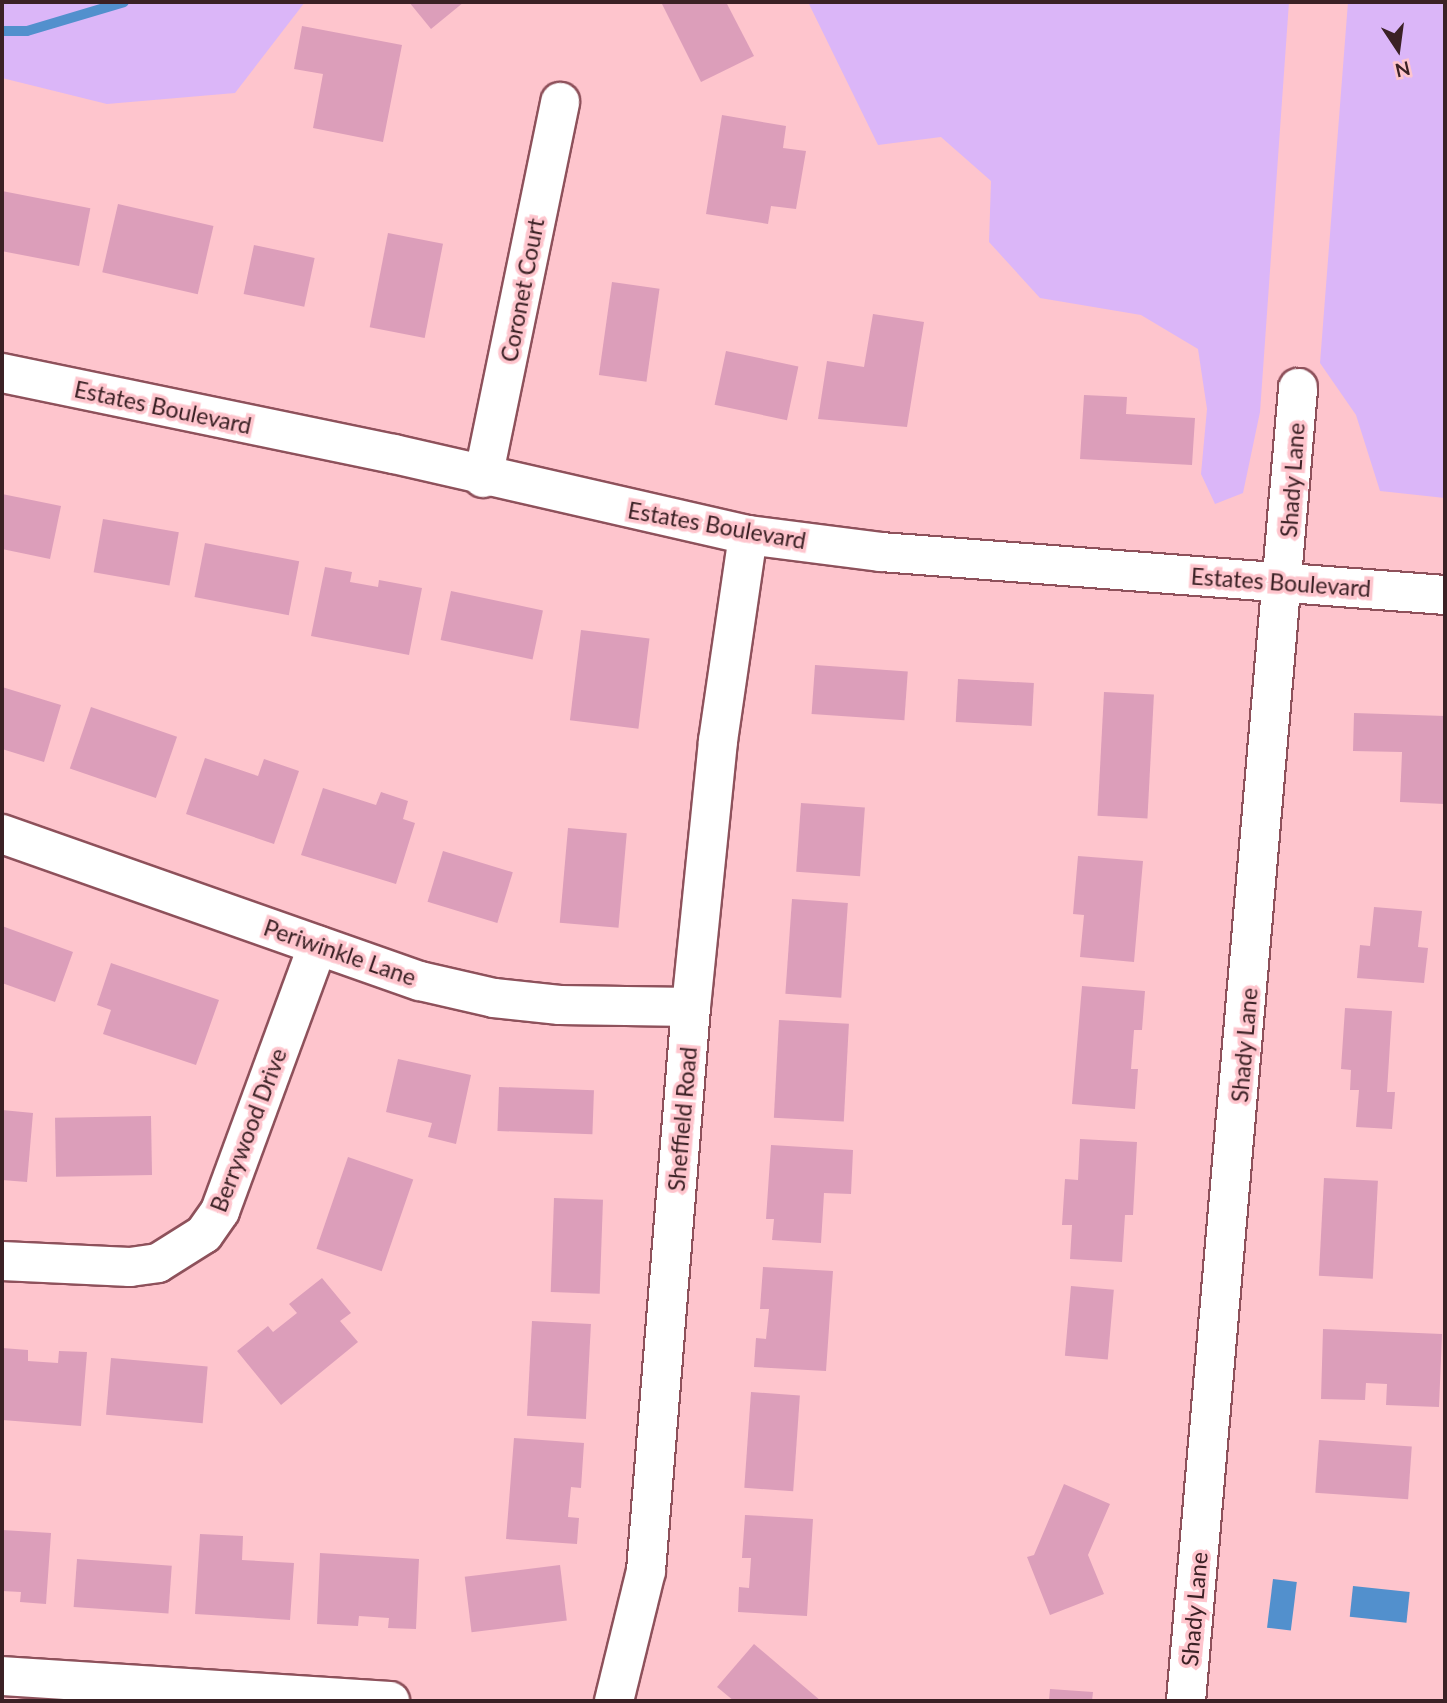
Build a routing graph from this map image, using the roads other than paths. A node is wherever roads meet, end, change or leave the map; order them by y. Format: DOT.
graph roads {
  1 [pos="560,102"];
  2 [pos="2,373"];
  3 [pos="1298,388"];
  4 [pos="483,478"];
  5 [pos="748,535"];
  6 [pos="1284,582"];
  7 [pos="1445,595"];
  8 [pos="2,834"];
  9 [pos="318,945"];
  10 [pos="691,1007"];
  11 [pos="2,1261"];
  12 [pos="2,1676"];
  13 [pos="390,1701"];
  14 [pos="614,1701"];
  15 [pos="1186,1701"];
  1 -- 4 [label="street, Coronet Court"];
  2 -- 4 [label="street, Estates Boulevard"];
  3 -- 6 [label="street, Shady Lane"];
  4 -- 5 [label="street, Estates Boulevard"];
  5 -- 6 [label="street, Estates Boulevard"];
  5 -- 10 [label="street, Sheffield Road"];
  6 -- 7 [label="street, Estates Boulevard"];
  6 -- 15 [label="street, Shady Lane"];
  8 -- 9 [label="street, Periwinkle Lane"];
  9 -- 10 [label="street, Periwinkle Lane"];
  9 -- 11 [label="street, Berrywood Drive"];
  10 -- 14 [label="street, Sheffield Road"];
  12 -- 13 [label="street"];
}
